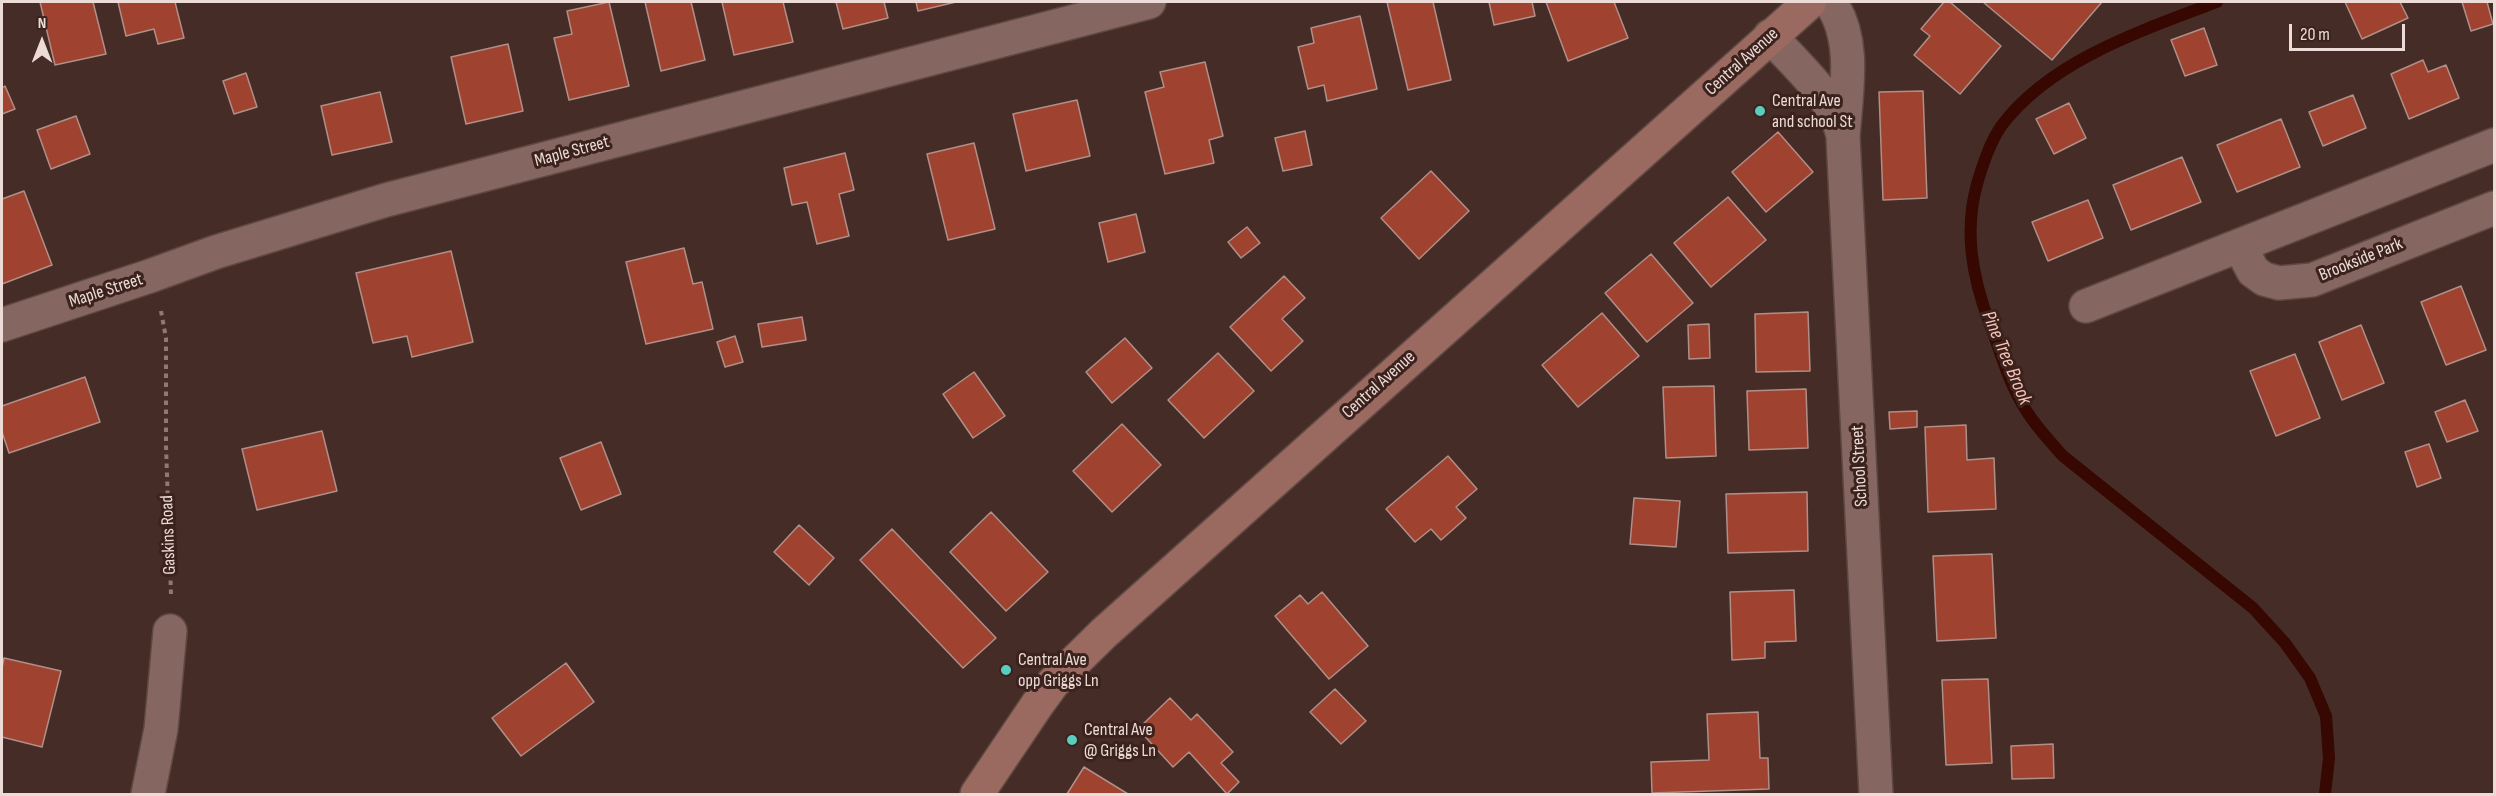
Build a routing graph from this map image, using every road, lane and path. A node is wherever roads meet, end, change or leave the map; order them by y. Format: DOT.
graph roads {
  1 [pos="1149,2"];
  2 [pos="1810,2"];
  3 [pos="1830,2"];
  4 [pos="1770,36"];
  5 [pos="1843,137"];
  6 [pos="2494,145"];
  7 [pos="2494,208"];
  8 [pos="2240,246"];
  9 [pos="150,276"];
  10 [pos="2086,306"];
  11 [pos="2,325"];
  12 [pos="170,631"];
  13 [pos="148,795"];
  14 [pos="977,795"];
  15 [pos="1876,795"];
  1 -- 9 [label="street, Maple Street"];
  2 -- 4 [label="street, Central Avenue"];
  3 -- 5 [label="street, School Street"];
  4 -- 5 [label="street, School Street"];
  4 -- 14 [label="street, Central Avenue"];
  5 -- 15 [label="street, School Street"];
  6 -- 8 [label="street"];
  7 -- 8 [label="street, Brookside Park"];
  8 -- 10 [label="street"];
  9 -- 11 [label="street, Maple Street"];
  9 -- 12 [label="path, Gaskins Road"];
  12 -- 13 [label="street"];
}
